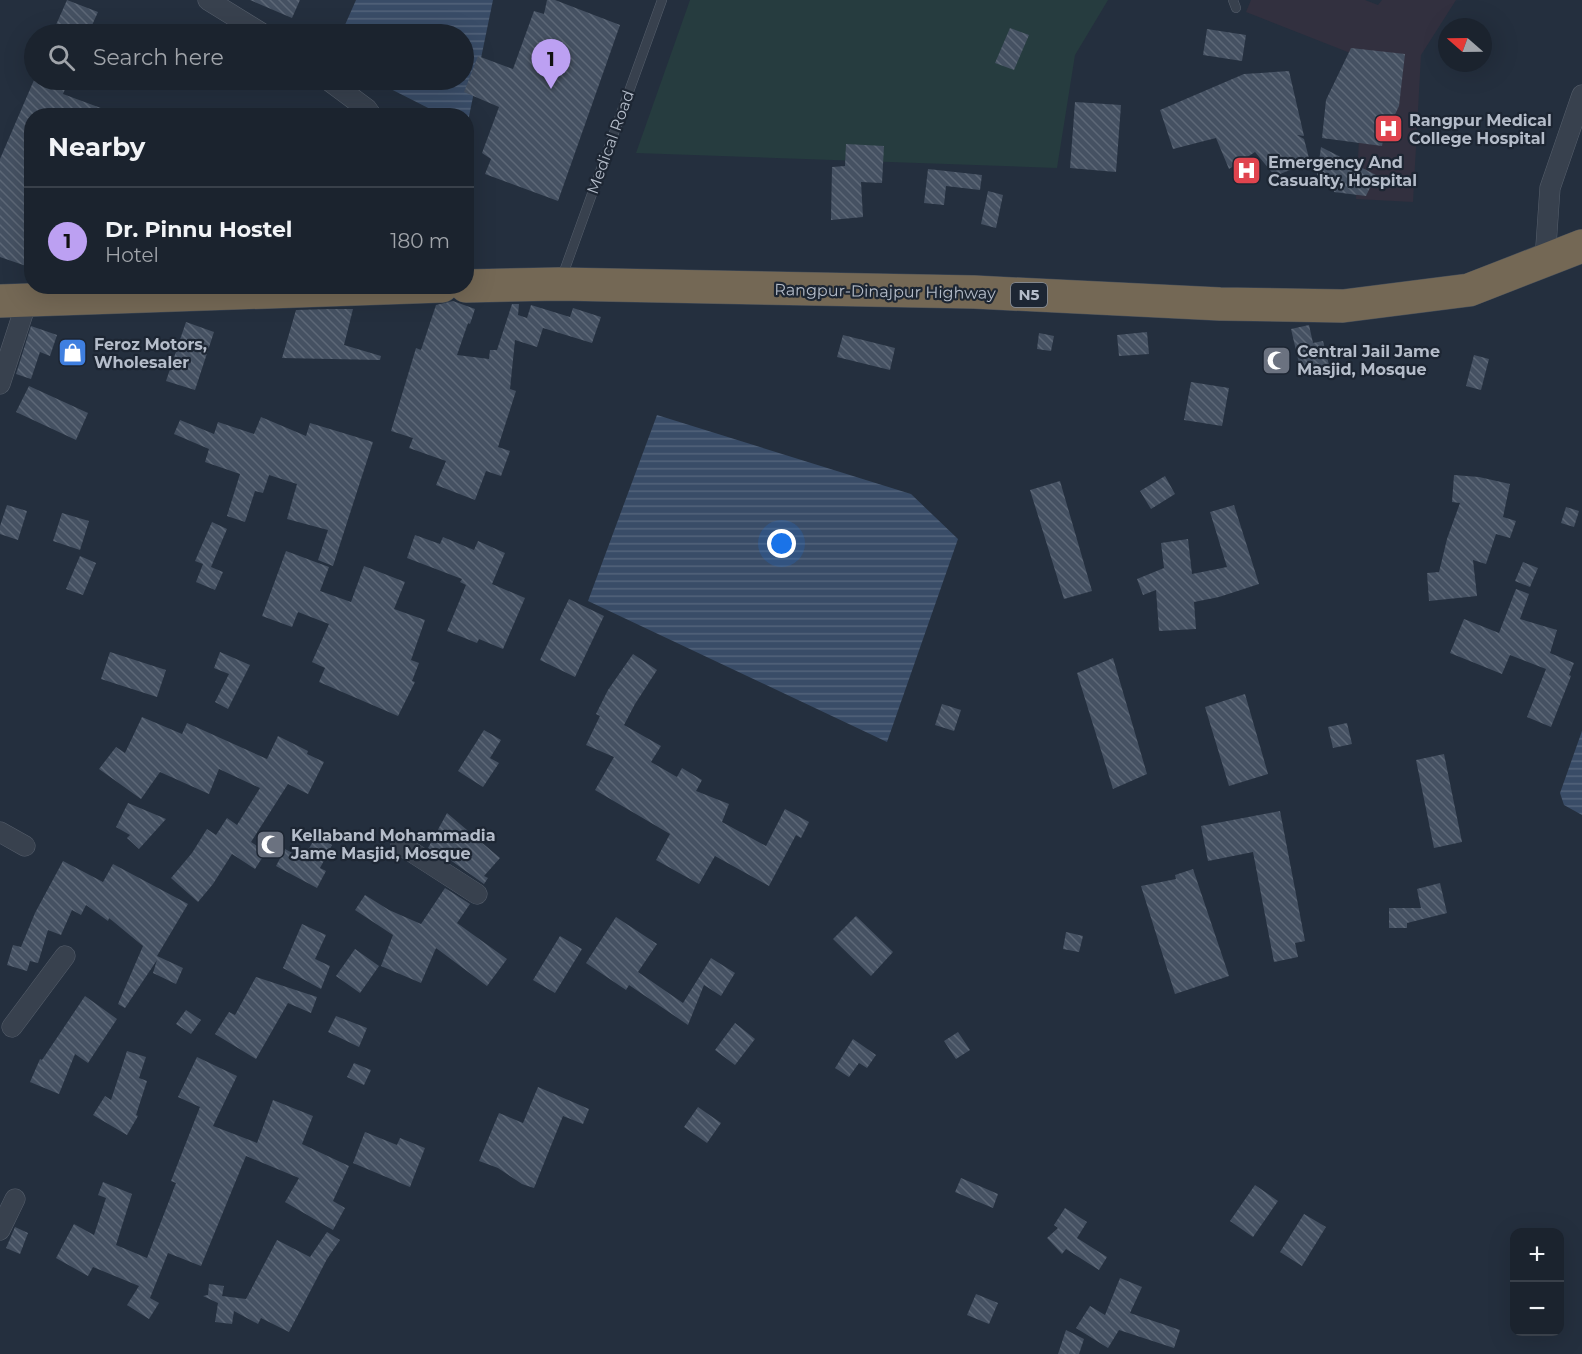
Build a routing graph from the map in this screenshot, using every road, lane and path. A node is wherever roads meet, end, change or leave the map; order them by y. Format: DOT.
graph roads {
  1 [pos="208,0"];
  2 [pos="662,0"];
  3 [pos="247,24"];
  4 [pos="341,90"];
  5 [pos="1582,95"];
  6 [pos="366,108"];
  7 [pos="1582,246"];
  8 [pos="1545,260"];
  9 [pos="559,284"];
  10 [pos="474,286"];
  11 [pos="184,294"];
  12 [pos="14,301"];
  13 [pos="0,384"];
  14 [pos="0,832"];
  15 [pos="401,845"];
  16 [pos="25,846"];
  17 [pos="477,894"];
  18 [pos="65,956"];
  19 [pos="12,1027"];
  20 [pos="15,1199"];
  21 [pos="0,1230"];
  1 -- 3 [label="street"];
  2 -- 9 [label="lane, Medical Road"];
  4 -- 6 [label="street"];
  5 -- 8 [label="street"];
  7 -- 8 [label="highway, Rangpur-Dinajpur Highway / N5"];
  8 -- 9 [label="highway, Rangpur-Dinajpur Highway / N5"];
  9 -- 10 [label="highway, Rangpur-Dinajpur Highway / N5"];
  11 -- 12 [label="highway"];
  12 -- 13 [label="street"];
  14 -- 16 [label="street"];
  15 -- 17 [label="street"];
  18 -- 19 [label="street"];
  20 -- 21 [label="street"];
}
